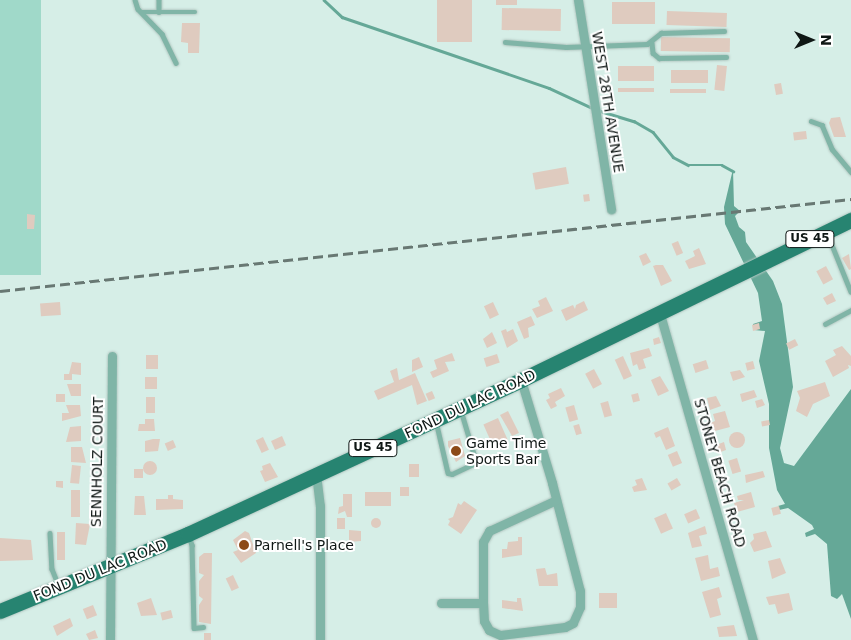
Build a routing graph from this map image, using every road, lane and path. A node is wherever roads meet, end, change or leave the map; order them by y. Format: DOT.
graph roads {
  1 [pos="135,0"];
  2 [pos="158,0"];
  3 [pos="578,0"];
  4 [pos="140,12"];
  5 [pos="159,12"];
  6 [pos="195,12"];
  7 [pos="724,31"];
  8 [pos="505,42"];
  9 [pos="652,43"];
  10 [pos="586,46"];
  11 [pos="726,57"];
  12 [pos="176,63"];
  13 [pos="811,121"];
  14 [pos="851,172"];
  15 [pos="611,209"];
  16 [pos="851,220"];
  17 [pos="826,231"];
  18 [pos="851,292"];
  19 [pos="851,310"];
  20 [pos="660,314"];
  21 [pos="825,324"];
  22 [pos="112,356"];
  23 [pos="521,380"];
  24 [pos="460,408"];
  25 [pos="436,419"];
  26 [pos="316,474"];
  27 [pos="556,500"];
  28 [pos="50,533"];
  29 [pos="188,534"];
  30 [pos="110,568"];
  31 [pos="59,588"];
  32 [pos="441,603"];
  33 [pos="483,603"];
  34 [pos="0,611"];
  35 [pos="203,627"];
  36 [pos="110,640"];
  37 [pos="320,640"];
  38 [pos="753,640"];
  1 -- 4 [label="lane"];
  2 -- 5 [label="lane"];
  3 -- 10 [label="street, WEST 28TH AVENUE"];
  4 -- 5 [label="lane"];
  4 -- 12 [label="lane"];
  5 -- 6 [label="lane"];
  7 -- 9 [label="lane"];
  8 -- 10 [label="lane"];
  9 -- 10 [label="lane"];
  9 -- 11 [label="lane"];
  10 -- 15 [label="street, WEST 28TH AVENUE"];
  13 -- 14 [label="lane"];
  16 -- 17 [label="main road, FOND DU LAC ROAD / US 45"];
  17 -- 18 [label="lane"];
  17 -- 20 [label="main road, FOND DU LAC ROAD / US 45"];
  19 -- 21 [label="lane"];
  20 -- 23 [label="main road, FOND DU LAC ROAD / US 45"];
  20 -- 38 [label="street, STONEY BEACH ROAD"];
  22 -- 30 [label="street, SENNHOLZ COURT"];
  23 -- 24 [label="main road, FOND DU LAC ROAD / US 45"];
  23 -- 27 [label="street"];
  24 -- 25 [label="main road, FOND DU LAC ROAD / US 45"];
  24 -- 25 [label="lane"];
  25 -- 26 [label="main road, FOND DU LAC ROAD / US 45"];
  26 -- 29 [label="main road, FOND DU LAC ROAD / US 45"];
  26 -- 37 [label="street"];
  27 -- 33 [label="street"];
  27 -- 33 [label="street"];
  28 -- 31 [label="lane"];
  29 -- 30 [label="main road, FOND DU LAC ROAD / US 45"];
  29 -- 35 [label="lane"];
  30 -- 31 [label="main road, FOND DU LAC ROAD / US 45"];
  30 -- 36 [label="street, SENNHOLZ COURT"];
  31 -- 34 [label="main road, FOND DU LAC ROAD / US 45"];
  32 -- 33 [label="street"];
}
